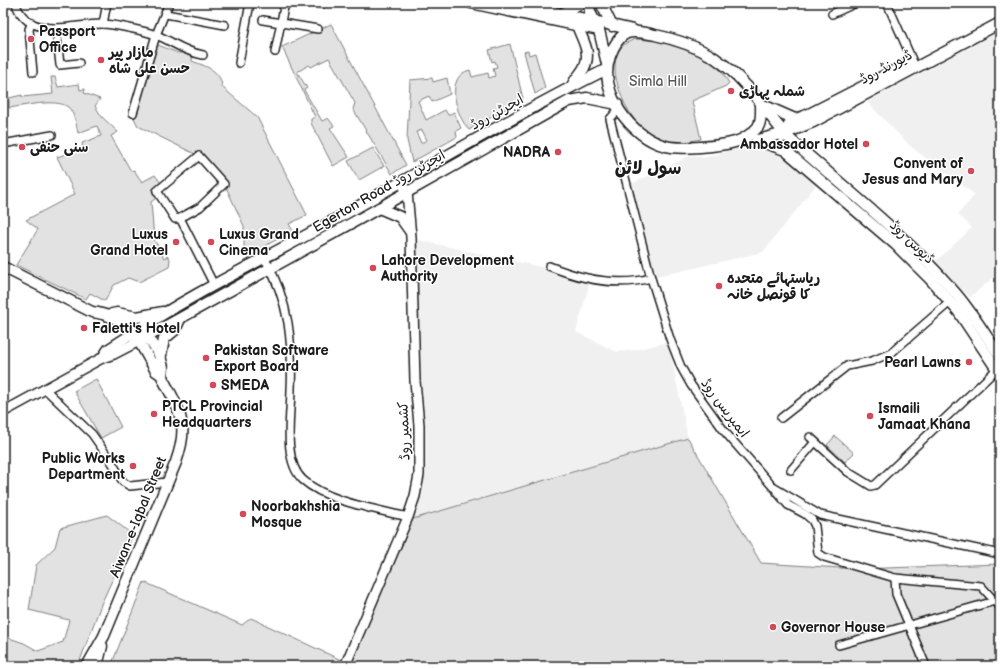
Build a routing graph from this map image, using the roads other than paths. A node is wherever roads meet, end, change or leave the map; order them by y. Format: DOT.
graph roads {
  1 [pos="16,3"];
  2 [pos="107,3"];
  3 [pos="168,3"];
  4 [pos="250,3"];
  5 [pos="286,3"];
  6 [pos="471,3"];
  7 [pos="516,3"];
  8 [pos="581,3"];
  9 [pos="601,3"];
  10 [pos="856,3"];
  11 [pos="887,3"];
  12 [pos="563,13"];
  13 [pos="166,14"];
  14 [pos="832,14"];
  15 [pos="1000,17"];
  16 [pos="263,20"];
  17 [pos="589,20"];
  18 [pos="32,23"];
  19 [pos="281,23"];
  20 [pos="1000,23"];
  21 [pos="103,24"];
  22 [pos="225,25"];
  23 [pos="612,26"];
  24 [pos="56,28"];
  25 [pos="318,29"];
  26 [pos="633,30"];
  27 [pos="156,35"];
  28 [pos="275,52"];
  29 [pos="203,55"];
  30 [pos="913,62"];
  31 [pos="79,63"];
  32 [pos="239,63"];
  33 [pos="607,67"];
  34 [pos="34,72"];
  35 [pos="572,86"];
  36 [pos="761,104"];
  37 [pos="618,107"];
  38 [pos="133,113"];
  39 [pos="795,119"];
  40 [pos="784,133"];
  41 [pos="52,135"];
  42 [pos="758,140"];
  43 [pos="736,142"];
  44 [pos="3,144"];
  45 [pos="785,150"];
  46 [pos="401,182"];
  47 [pos="407,192"];
  48 [pos="379,208"];
  49 [pos="180,218"];
  50 [pos="410,231"];
  51 [pos="264,257"];
  52 [pos="549,266"];
  53 [pos="3,267"];
  54 [pos="271,269"];
  55 [pos="651,278"];
  56 [pos="214,285"];
  57 [pos="950,302"];
  58 [pos="172,310"];
  59 [pos="92,312"];
  60 [pos="108,315"];
  61 [pos="180,319"];
  62 [pos="140,335"];
  63 [pos="1000,356"];
  64 [pos="160,360"];
  65 [pos="998,371"];
  66 [pos="162,375"];
  67 [pos="45,389"];
  68 [pos="3,412"];
  69 [pos="780,418"];
  70 [pos="791,470"];
  71 [pos="167,482"];
  72 [pos="773,487"];
  73 [pos="408,517"];
  74 [pos="1000,554"];
  75 [pos="895,578"];
  76 [pos="998,604"];
  77 [pos="908,624"];
  78 [pos="104,636"];
  79 [pos="839,645"];
  80 [pos="87,666"];
  81 [pos="97,666"];
  82 [pos="346,666"];
  83 [pos="926,666"];
  1 -- 18 [label="street"];
  2 -- 21 [label="street"];
  3 -- 13 [label="street"];
  4 -- 32 [label="street"];
  5 -- 19 [label="street"];
  6 -- 17 [label="main road"];
  7 -- 12 [label="main road"];
  8 -- 12 [label="main road"];
  9 -- 23 [label="main road"];
  10 -- 14 [label="street"];
  11 -- 30 [label="street"];
  12 -- 17 [label="main road"];
  13 -- 22 [label="street"];
  13 -- 27 [label="street"];
  15 -- 30 [label="main road, ڈیورنڈ روڈ"];
  16 -- 19 [label="street"];
  17 -- 23 [label="main road"];
  17 -- 33 [label="main road"];
  17 -- 35 [label="main road"];
  18 -- 24 [label="street"];
  18 -- 34 [label="street"];
  19 -- 25 [label="street"];
  19 -- 28 [label="street"];
  20 -- 40 [label="main road, ڈیورنڈ روڈ"];
  21 -- 24 [label="street"];
  21 -- 27 [label="street"];
  23 -- 26 [label="main road"];
  24 -- 31 [label="street"];
  26 -- 33 [label="main road"];
  26 -- 36 [label="main road"];
  27 -- 29 [label="street"];
  27 -- 38 [label="street"];
  30 -- 39 [label="main road, ڈیورنڈ روڈ"];
  33 -- 35 [label="main road, ایجرٹن روڈ"];
  33 -- 37 [label="main road"];
  35 -- 46 [label="main road, ایجرٹن روڈ"];
  36 -- 39 [label="main road"];
  36 -- 40 [label="main road, ڈیوس روڈ"];
  36 -- 43 [label="main road"];
  37 -- 43 [label="main road"];
  37 -- 47 [label="main road, Egerton Road ایجرٹن روڈ"];
  37 -- 55 [label="street, ایمپریس روڈ"];
  39 -- 40 [label="main road"];
  40 -- 42 [label="main road, ڈیورنڈ روڈ"];
  40 -- 45 [label="main road"];
  40 -- 63 [label="main road, ڈیوس روڈ"];
  41 -- 44 [label="street"];
  42 -- 43 [label="main road, ڈیورنڈ روڈ"];
  42 -- 45 [label="main road, ڈیوس روڈ"];
  45 -- 57 [label="main road, ڈیوس روڈ"];
  46 -- 47 [label="street, کشمیر روڈ"];
  46 -- 51 [label="main road, Egerton Road ایجرٹن روڈ"];
  47 -- 48 [label="main road, Egerton Road ایجرٹن روڈ"];
  47 -- 50 [label="street, کشمیر روڈ"];
  48 -- 50 [label="main road"];
  48 -- 54 [label="main road, Egerton Road ایجرٹن روڈ"];
  49 -- 49 [label="street"];
  49 -- 56 [label="street"];
  50 -- 73 [label="street, کشمیر روڈ"];
  51 -- 54 [label="street"];
  51 -- 56 [label="main road, Egerton Road ایجرٹن روڈ"];
  52 -- 55 [label="street"];
  53 -- 59 [label="main road"];
  54 -- 61 [label="main road, Egerton Road ایجرٹن روڈ"];
  54 -- 73 [label="street"];
  55 -- 72 [label="street, ایمپریس روڈ"];
  56 -- 58 [label="main road, Egerton Road ایجرٹن روڈ"];
  57 -- 65 [label="main road, ڈیوس روڈ"];
  57 -- 69 [label="street"];
  58 -- 60 [label="main road"];
  58 -- 62 [label="main road, Egerton Road ایجرٹن روڈ"];
  59 -- 60 [label="main road"];
  59 -- 62 [label="main road"];
  60 -- 62 [label="main road"];
  61 -- 62 [label="main road, Egerton Road ایجرٹن روڈ"];
  61 -- 64 [label="main road"];
  62 -- 64 [label="main road, Aiwan-e-Iqbal Street"];
  62 -- 66 [label="main road, Aiwan-e-Iqbal Street"];
  62 -- 67 [label="street"];
  64 -- 66 [label="main road, Aiwan-e-Iqbal Street"];
  65 -- 70 [label="street"];
  66 -- 71 [label="main road, Aiwan-e-Iqbal Street"];
  67 -- 68 [label="street"];
  67 -- 71 [label="street"];
  71 -- 78 [label="main road, Aiwan-e-Iqbal Street"];
  72 -- 74 [label="street, ایمپریس روڈ"];
  72 -- 75 [label="street"];
  73 -- 82 [label="street, کشمیر روڈ"];
  75 -- 76 [label="street"];
  75 -- 77 [label="street"];
  76 -- 77 [label="street"];
  77 -- 79 [label="street"];
  77 -- 83 [label="street"];
  78 -- 80 [label="main road, Aiwan-e-Iqbal Street"];
  78 -- 81 [label="main road"];
}
